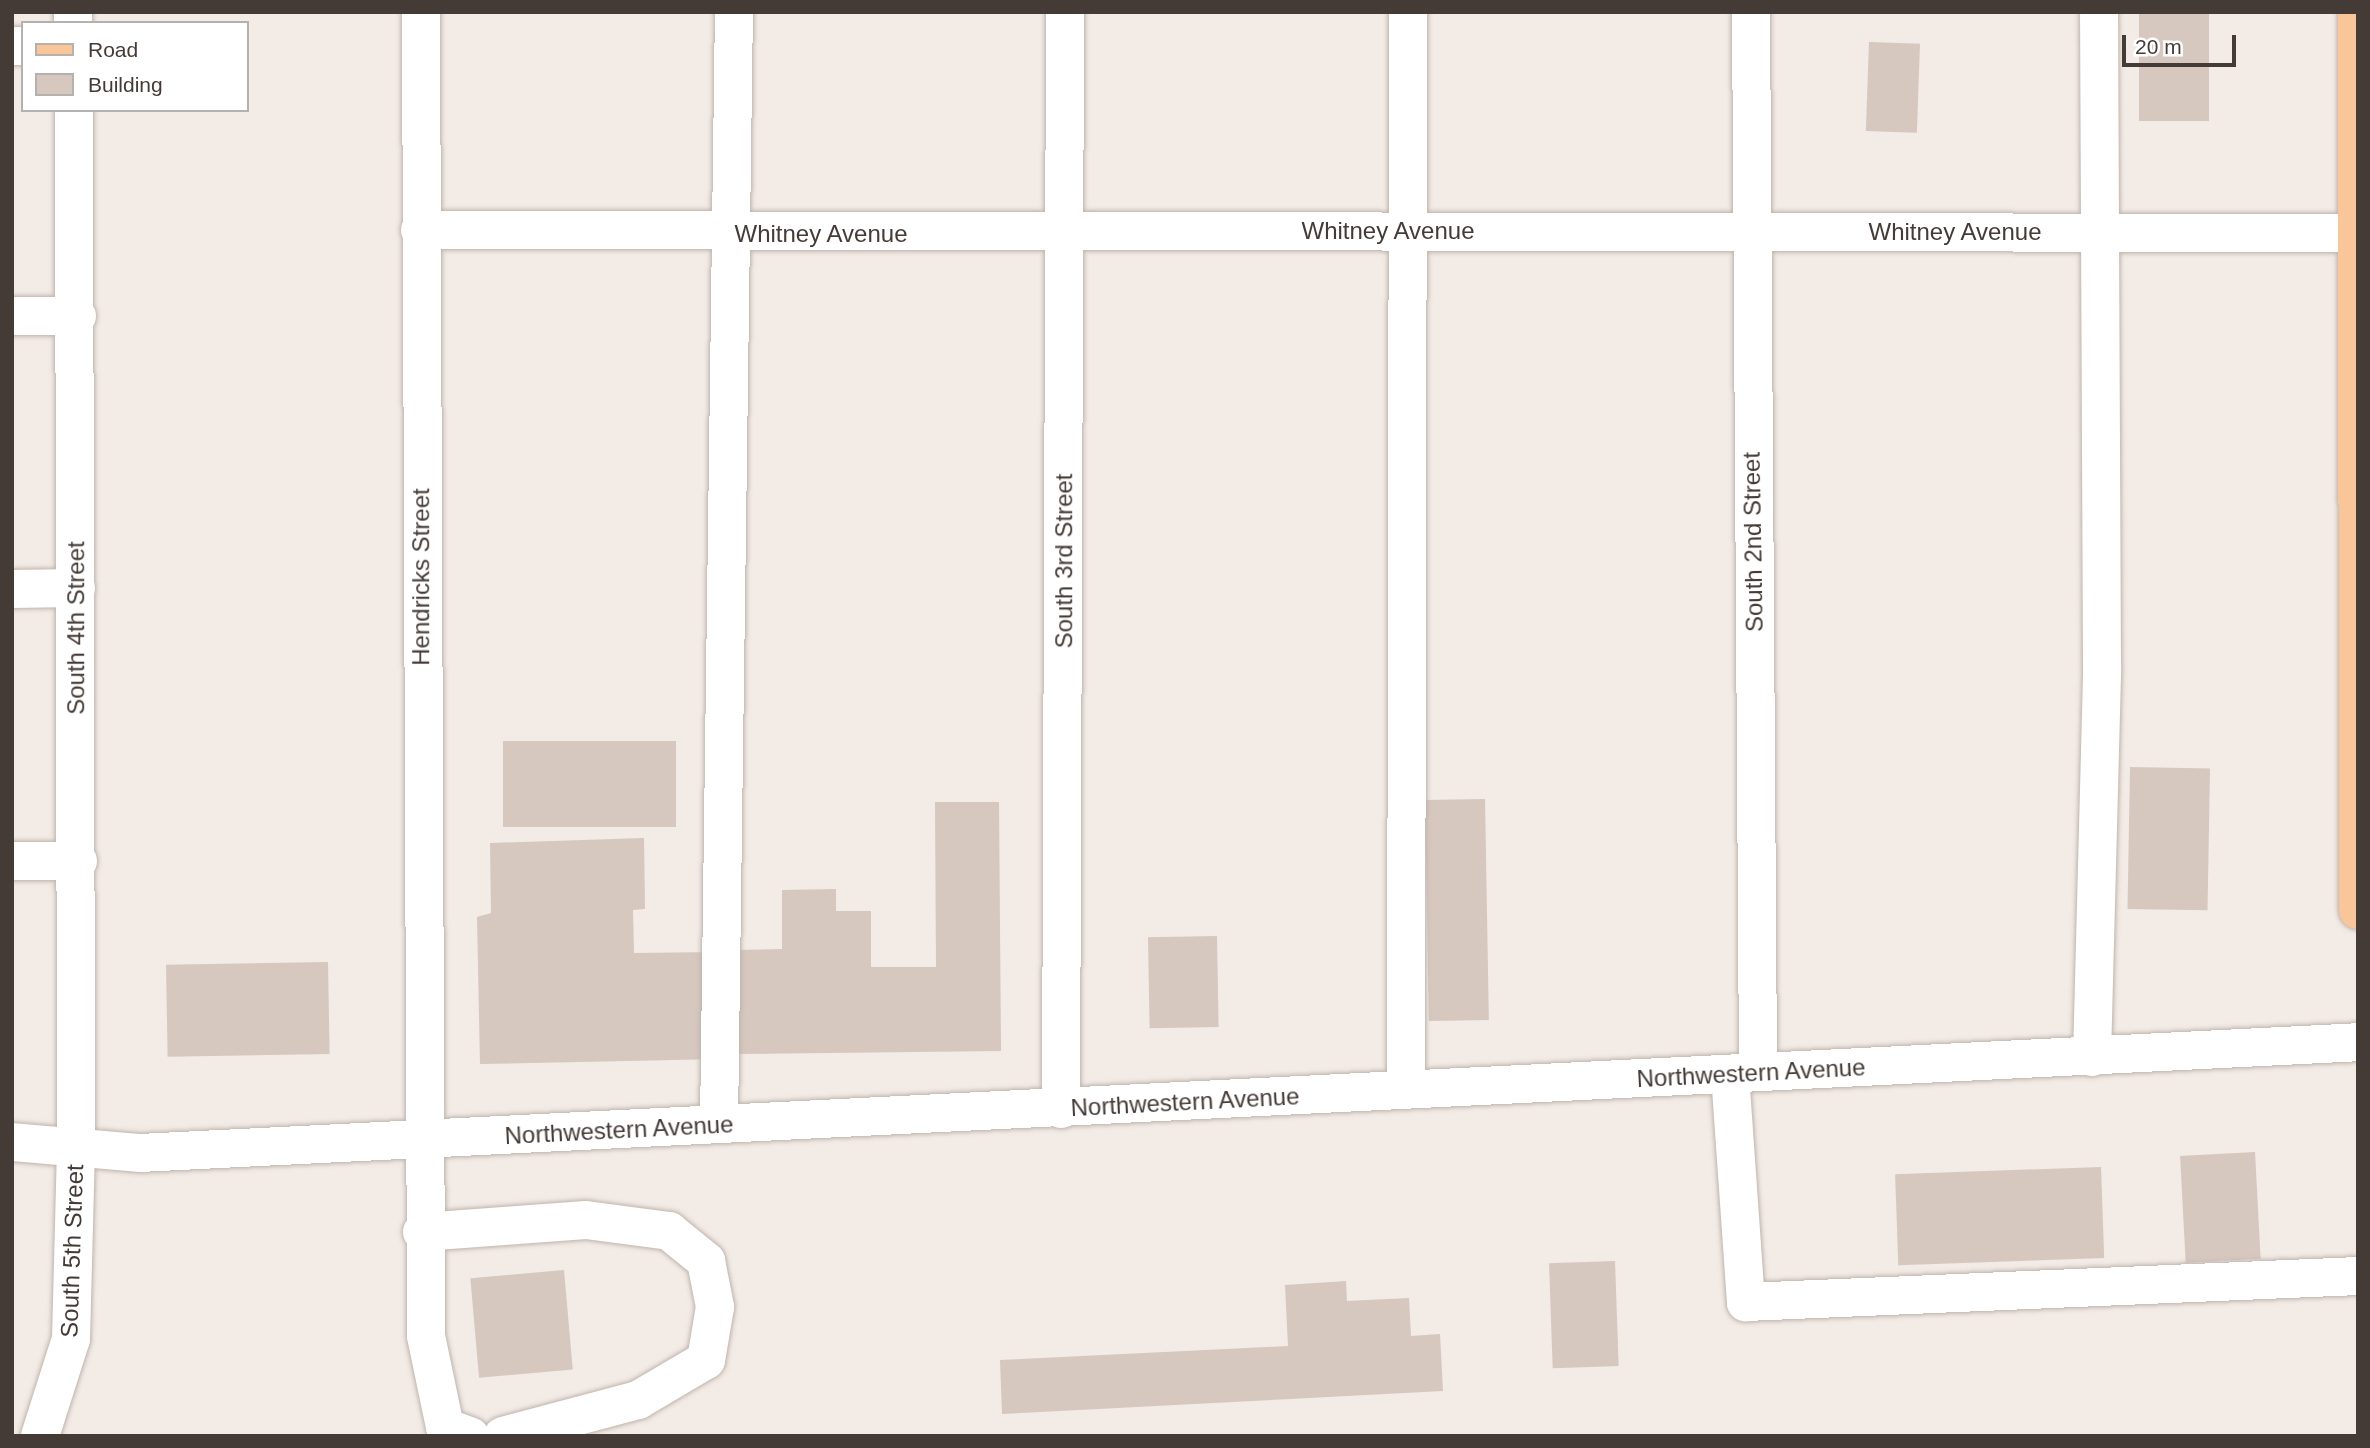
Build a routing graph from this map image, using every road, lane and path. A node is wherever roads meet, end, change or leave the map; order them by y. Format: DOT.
graph roads {
  1 [pos="421,12"];
  2 [pos="734,12"];
  3 [pos="1065,12"];
  4 [pos="1408,12"];
  5 [pos="1751,12"];
  6 [pos="2099,12"];
  7 [pos="2357,12"];
  8 [pos="74,112"];
  9 [pos="420,230"];
  10 [pos="1407,231"];
  11 [pos="1749,231"];
  12 [pos="2102,233"];
  13 [pos="2357,233"];
  14 [pos="733,234"];
  15 [pos="1065,234"];
  16 [pos="12,316"];
  17 [pos="77,316"];
  18 [pos="76,588"];
  19 [pos="12,589"];
  20 [pos="12,861"];
  21 [pos="78,861"];
  22 [pos="2358,910"];
  23 [pos="2358,1042"];
  24 [pos="2092,1057"];
  25 [pos="1744,1073"];
  26 [pos="1406,1090"];
  27 [pos="1061,1109"];
  28 [pos="719,1124"];
  29 [pos="422,1141"];
  30 [pos="12,1142"];
  31 [pos="76,1147"];
  32 [pos="422,1232"];
  33 [pos="2358,1276"];
  34 [pos="40,1436"];
  35 [pos="470,1436"];
  36 [pos="503,1436"];
  1 -- 9 [label="street, Hendricks Street"];
  2 -- 14 [label="street"];
  3 -- 15 [label="street, South 3rd Street"];
  4 -- 10 [label="street"];
  5 -- 11 [label="street, South 2nd Street"];
  6 -- 12 [label="street"];
  7 -- 13 [label="main road"];
  8 -- 17 [label="street, South 4th Street"];
  9 -- 14 [label="street, Whitney Avenue"];
  9 -- 29 [label="street, Hendricks Street"];
  10 -- 11 [label="street, Whitney Avenue"];
  10 -- 15 [label="street, Whitney Avenue"];
  10 -- 26 [label="street"];
  11 -- 12 [label="street, Whitney Avenue"];
  11 -- 25 [label="street, South 2nd Street"];
  12 -- 13 [label="street, Whitney Avenue"];
  12 -- 24 [label="street"];
  13 -- 22 [label="main road"];
  14 -- 15 [label="street, Whitney Avenue"];
  14 -- 28 [label="street"];
  15 -- 27 [label="street, South 3rd Street"];
  16 -- 17 [label="street"];
  17 -- 18 [label="street, South 4th Street"];
  18 -- 19 [label="street"];
  18 -- 21 [label="street, South 4th Street"];
  20 -- 21 [label="street"];
  21 -- 31 [label="street, South 4th Street"];
  23 -- 24 [label="street, Northwestern Avenue"];
  24 -- 25 [label="street, Northwestern Avenue"];
  25 -- 26 [label="street, Northwestern Avenue"];
  25 -- 33 [label="street, South 2nd Street"];
  26 -- 27 [label="street, Northwestern Avenue"];
  27 -- 28 [label="street, Northwestern Avenue"];
  28 -- 29 [label="street, Northwestern Avenue"];
  29 -- 31 [label="street, Northwestern Avenue"];
  29 -- 32 [label="street, Hendricks Street"];
  30 -- 31 [label="street, Northwestern Avenue"];
  31 -- 34 [label="street, South 5th Street"];
  32 -- 35 [label="street, Hendricks Street"];
  32 -- 36 [label="street"];
}
